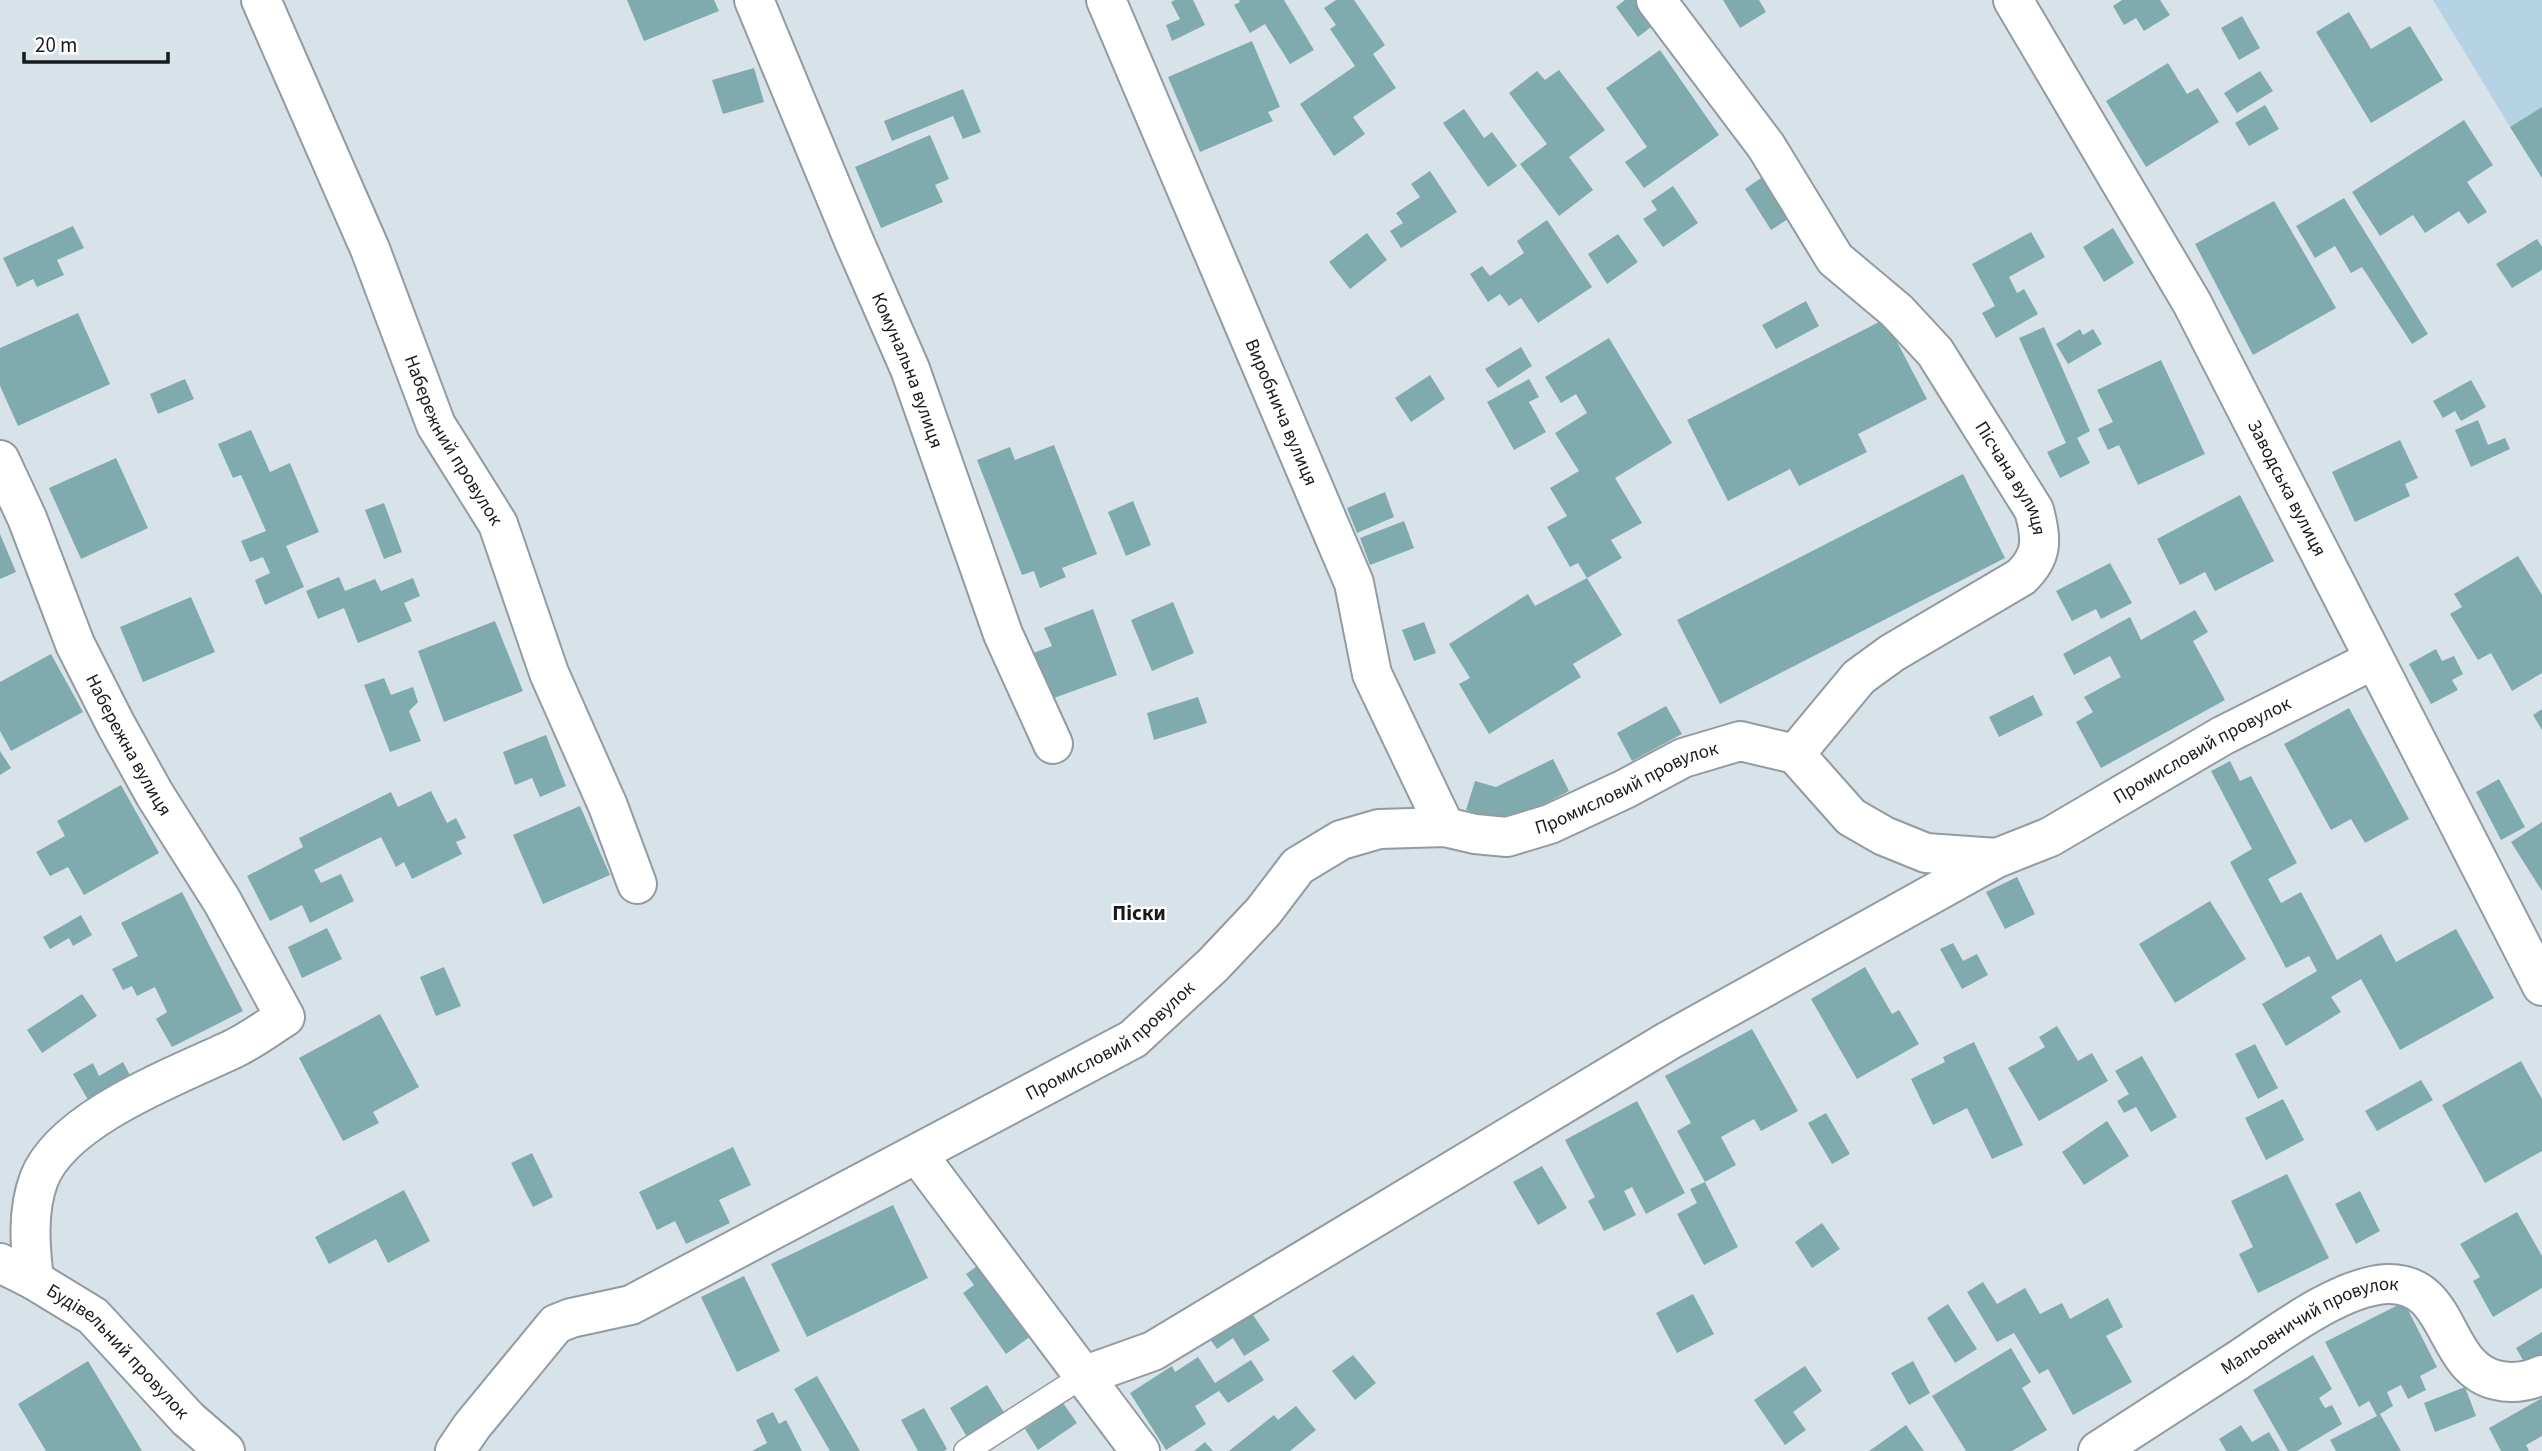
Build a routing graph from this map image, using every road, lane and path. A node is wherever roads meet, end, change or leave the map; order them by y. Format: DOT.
graph roads {
  1 [pos="261,0"];
  2 [pos="754,0"];
  3 [pos="1107,0"];
  4 [pos="1656,0"];
  5 [pos="2013,0"];
  6 [pos="0,460"];
  7 [pos="2373,660"];
  8 [pos="1053,744"];
  9 [pos="1795,754"];
  10 [pos="1445,827"];
  11 [pos="1997,858"];
  12 [pos="637,884"];
  13 [pos="2542,986"];
  14 [pos="918,1154"];
  15 [pos="0,1263"];
  16 [pos="34,1280"];
  17 [pos="2542,1375"];
  18 [pos="1083,1376"];
  19 [pos="225,1451"];
  20 [pos="455,1451"];
  21 [pos="966,1451"];
  22 [pos="1140,1451"];
  23 [pos="2098,1451"];
  1 -- 12 [label="street, Набережний провулок"];
  2 -- 8 [label="street, Комунальна вулиця"];
  3 -- 10 [label="street, Виробнича вулиця"];
  4 -- 9 [label="street, Пісчана вулиця"];
  5 -- 7 [label="street, Заводська вулиця"];
  6 -- 16 [label="street, Набережна вулиця"];
  7 -- 11 [label="street, Промисловий провулок"];
  7 -- 13 [label="street, Заводська вулиця"];
  9 -- 10 [label="street, Промисловий провулок"];
  9 -- 11 [label="street"];
  10 -- 14 [label="street, Промисловий провулок"];
  11 -- 18 [label="street, Промисловий провулок"];
  14 -- 18 [label="street"];
  14 -- 20 [label="street, Промисловий провулок"];
  15 -- 16 [label="street, Будівельний провулок"];
  16 -- 19 [label="street, Будівельний провулок"];
  17 -- 23 [label="street, Мальовничий провулок"];
  18 -- 21 [label="lane"];
  18 -- 22 [label="street"];
}
